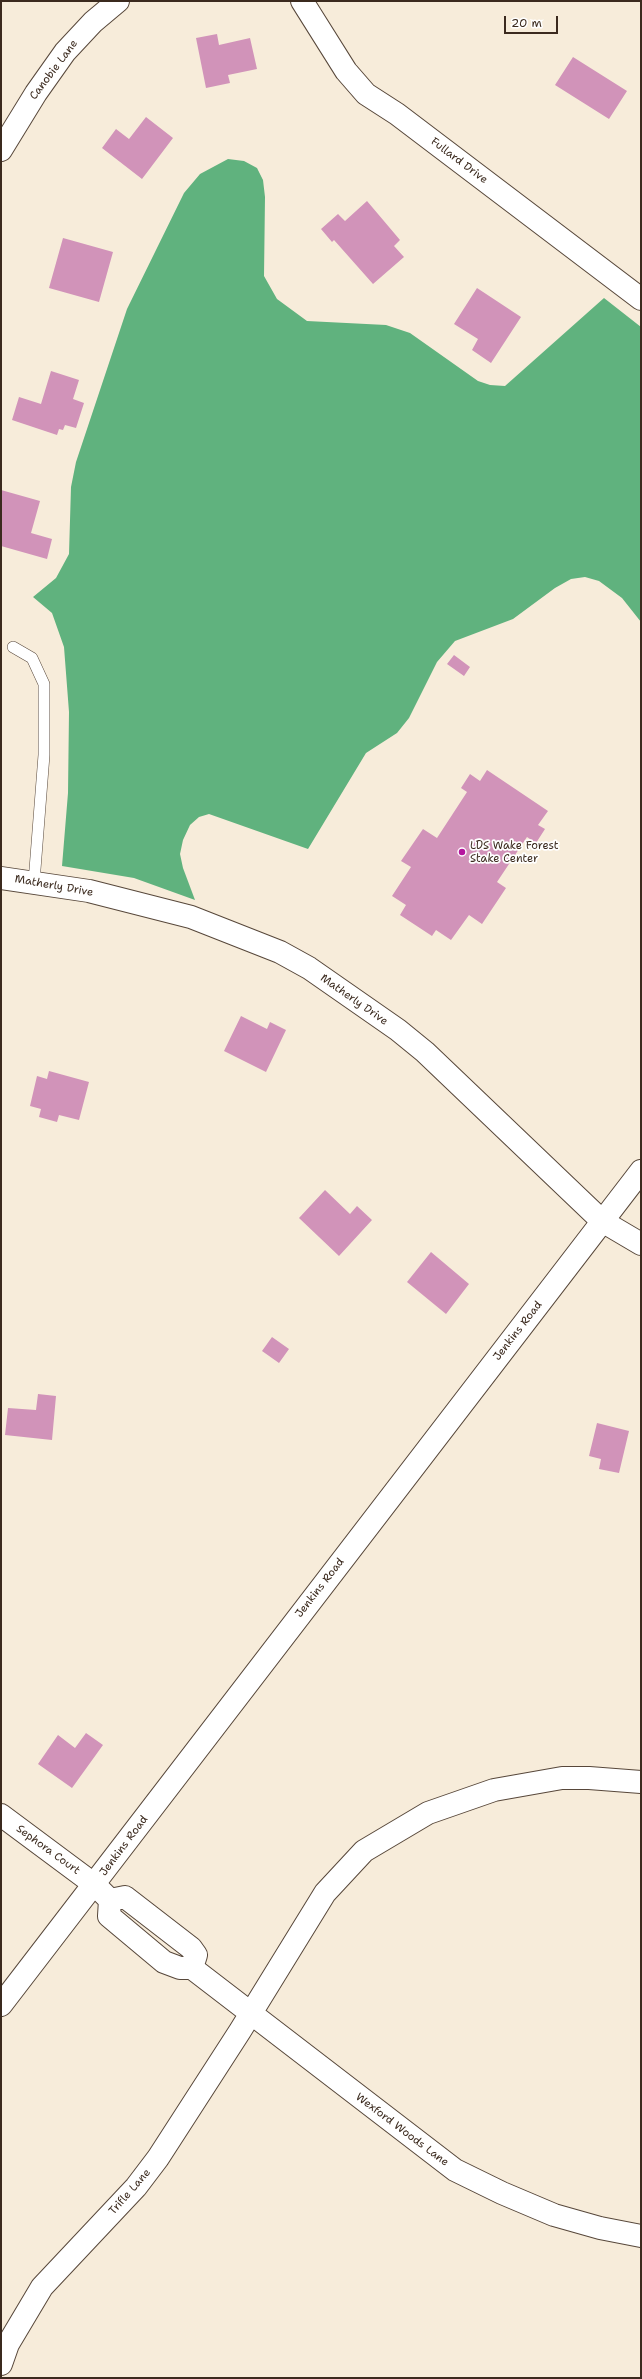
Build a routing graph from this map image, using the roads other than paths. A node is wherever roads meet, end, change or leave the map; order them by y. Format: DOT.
graph roads {
  1 [pos="118,1"];
  2 [pos="302,1"];
  3 [pos="1,150"];
  4 [pos="641,299"];
  5 [pos="14,648"];
  6 [pos="1,878"];
  7 [pos="34,882"];
  8 [pos="641,1171"];
  9 [pos="602,1221"];
  10 [pos="641,1244"];
  11 [pos="641,1782"];
  12 [pos="1,1815"];
  13 [pos="95,1885"];
  14 [pos="1,2005"];
  15 [pos="250,2012"];
  16 [pos="641,2236"];
  17 [pos="1,2364"];
  1 -- 3 [label="street, Canobie Lane"];
  2 -- 4 [label="street, Fullard Drive"];
  5 -- 7 [label="lane"];
  6 -- 7 [label="street, Matherly Drive"];
  7 -- 9 [label="street, Matherly Drive"];
  8 -- 9 [label="street, Jenkins Road"];
  9 -- 10 [label="street, Matherly Drive"];
  9 -- 13 [label="street, Jenkins Road"];
  11 -- 15 [label="street, Trifle Lane"];
  12 -- 13 [label="street, Sephora Court"];
  13 -- 14 [label="street, Jenkins Road"];
  13 -- 15 [label="street, Wexford Woods Lane"];
  15 -- 16 [label="street, Wexford Woods Lane"];
  15 -- 17 [label="street, Trifle Lane"];
}
